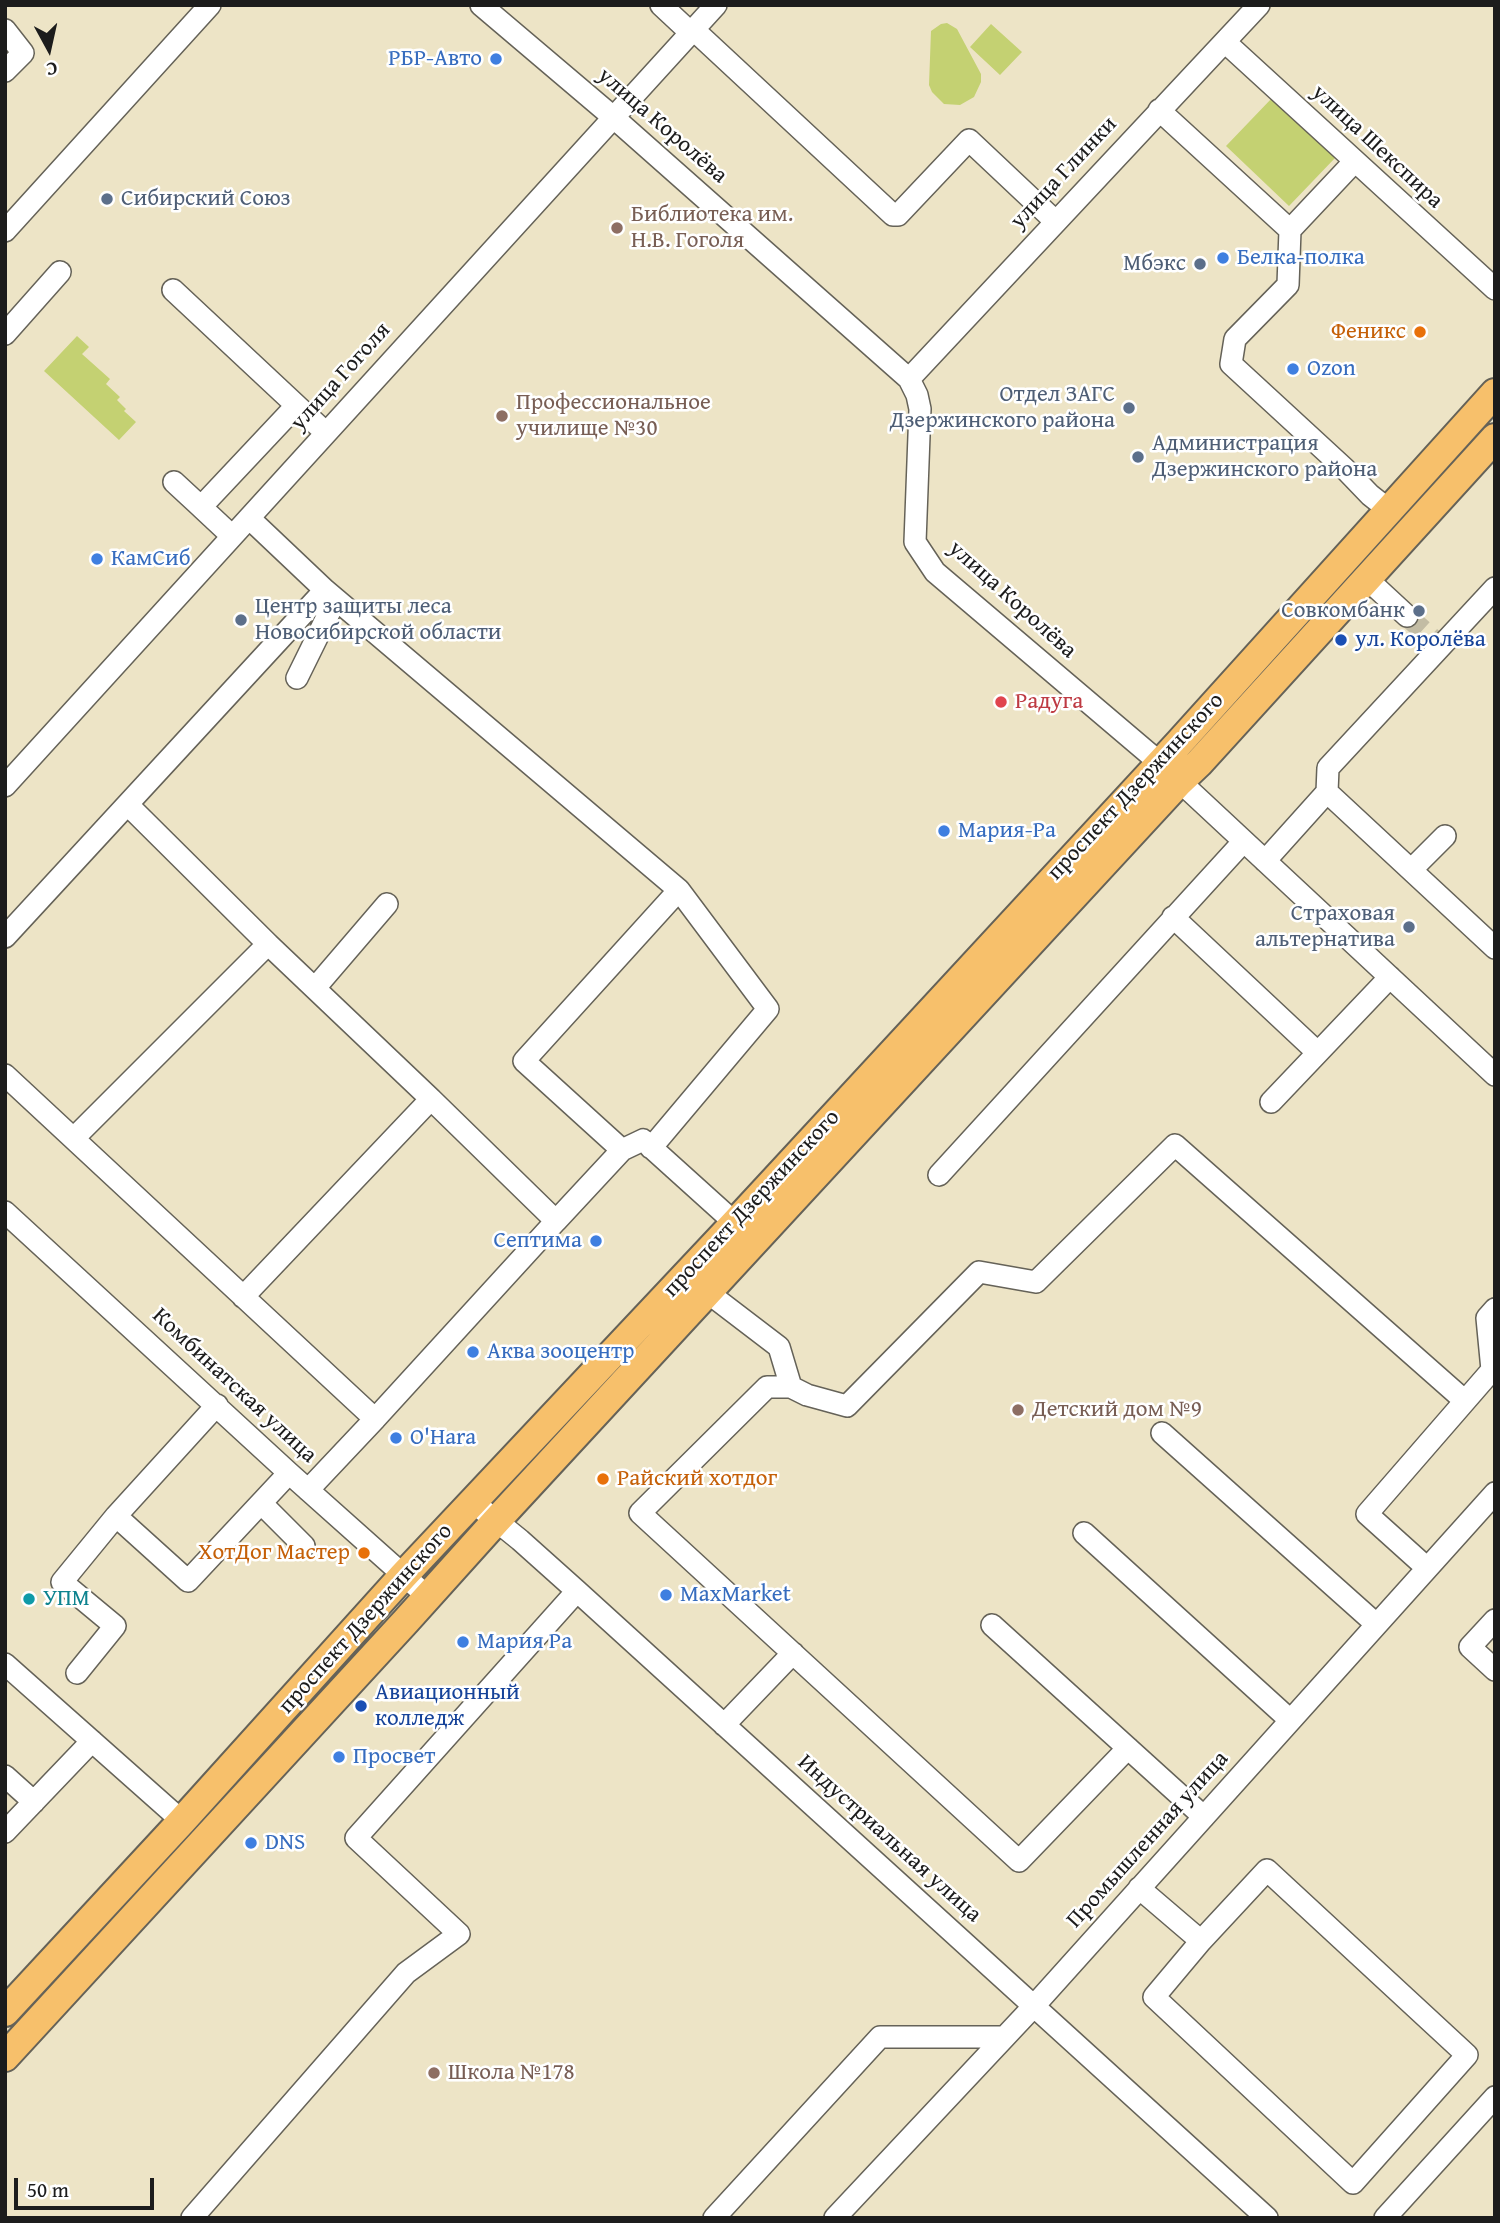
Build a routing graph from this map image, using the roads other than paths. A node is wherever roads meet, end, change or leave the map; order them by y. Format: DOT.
graph roads {
  1 [pos="210,5"];
  2 [pos="481,5"];
  3 [pos="662,5"];
  4 [pos="716,5"];
  5 [pos="1259,5"];
  6 [pos="5,30"];
  7 [pos="692,31"];
  8 [pos="1226,43"];
  9 [pos="5,71"];
  10 [pos="1159,110"];
  11 [pos="613,117"];
  12 [pos="1354,162"];
  13 [pos="1055,221"];
  14 [pos="1290,230"];
  15 [pos="5,231"];
  16 [pos="60,272"];
  17 [pos="1495,289"];
  18 [pos="173,290"];
  19 [pos="5,334"];
  20 [pos="909,379"];
  21 [pos="1495,393"];
  22 [pos="296,406"];
  23 [pos="326,433"];
  24 [pos="1495,438"];
  25 [pos="174,482"];
  26 [pos="201,507"];
  27 [pos="1389,510"];
  28 [pos="249,518"];
  29 [pos="232,537"];
  30 [pos="1367,579"];
  31 [pos="1495,588"];
  32 [pos="325,590"];
  33 [pos="1407,616"];
  34 [pos="297,678"];
  35 [pos="1170,772"];
  36 [pos="5,786"];
  37 [pos="1327,792"];
  38 [pos="128,805"];
  39 [pos="1445,836"];
  40 [pos="1244,842"];
  41 [pos="1265,861"];
  42 [pos="1411,870"];
  43 [pos="679,890"];
  44 [pos="387,904"];
  45 [pos="1173,917"];
  46 [pos="5,937"];
  47 [pos="268,944"];
  48 [pos="1495,948"];
  49 [pos="1390,977"];
  50 [pos="315,988"];
  51 [pos="1317,1052"];
  52 [pos="5,1075"];
  53 [pos="1495,1075"];
  54 [pos="431,1099"];
  55 [pos="1271,1101"];
  56 [pos="74,1138"];
  57 [pos="651,1148"];
  58 [pos="622,1150"];
  59 [pos="939,1175"];
  60 [pos="5,1212"];
  61 [pos="556,1221"];
  62 [pos="735,1223"];
  63 [pos="707,1292"];
  64 [pos="243,1297"];
  65 [pos="1495,1309"];
  66 [pos="791,1387"];
  67 [pos="1465,1401"];
  68 [pos="217,1405"];
  69 [pos="375,1419"];
  70 [pos="1162,1433"];
  71 [pos="289,1473"];
  72 [pos="308,1490"];
  73 [pos="473,1502"];
  74 [pos="261,1503"];
  75 [pos="1491,1505"];
  76 [pos="116,1516"];
  77 [pos="496,1521"];
  78 [pos="1084,1533"];
  79 [pos="304,1546"];
  80 [pos="1427,1568"];
  81 [pos="403,1576"];
  82 [pos="578,1591"];
  83 [pos="428,1597"];
  84 [pos="1495,1620"];
  85 [pos="992,1625"];
  86 [pos="1376,1625"];
  87 [pos="793,1653"];
  88 [pos="5,1664"];
  89 [pos="1495,1670"];
  90 [pos="77,1673"];
  91 [pos="1290,1720"];
  92 [pos="724,1725"];
  93 [pos="92,1741"];
  94 [pos="1128,1748"];
  95 [pos="5,1776"];
  96 [pos="34,1802"];
  97 [pos="1204,1817"];
  98 [pos="182,1821"];
  99 [pos="5,1832"];
  100 [pos="1139,1888"];
  101 [pos="1202,1941"];
  102 [pos="1033,2007"];
  103 [pos="5,2012"];
  104 [pos="1004,2037"];
  105 [pos="5,2057"];
  106 [pos="1495,2097"];
  107 [pos="192,2218"];
  108 [pos="714,2218"];
  109 [pos="835,2218"];
  110 [pos="1267,2218"];
  111 [pos="1385,2218"];
  1 -- 15 [label="street"];
  2 -- 11 [label="street, улица Королёва"];
  3 -- 7 [label="street"];
  4 -- 7 [label="street, улица Гоголя"];
  5 -- 8 [label="street, улица Глинки"];
  6 -- 9 [label="street"];
  7 -- 11 [label="street, улица Гоголя"];
  7 -- 13 [label="street"];
  8 -- 10 [label="street, улица Глинки"];
  8 -- 12 [label="street, улица Шекспира"];
  10 -- 13 [label="street, улица Глинки"];
  10 -- 14 [label="street"];
  11 -- 20 [label="street, улица Королёва"];
  11 -- 23 [label="street, улица Гоголя"];
  12 -- 14 [label="street"];
  12 -- 17 [label="street, улица Шекспира"];
  13 -- 20 [label="street, улица Глинки"];
  14 -- 27 [label="street"];
  16 -- 19 [label="street"];
  18 -- 22 [label="street"];
  20 -- 35 [label="street, улица Королёва"];
  21 -- 27 [label="main road, проспект Дзержинского"];
  22 -- 23 [label="street"];
  22 -- 26 [label="street"];
  23 -- 28 [label="street, улица Гоголя"];
  24 -- 30 [label="main road, проспект Дзержинского"];
  25 -- 26 [label="street"];
  26 -- 29 [label="street"];
  27 -- 35 [label="main road, проспект Дзержинского"];
  28 -- 29 [label="street, улица Гоголя"];
  28 -- 32 [label="street"];
  29 -- 36 [label="street, улица Гоголя"];
  30 -- 33 [label="street"];
  30 -- 35 [label="main road, проспект Дзержинского"];
  31 -- 37 [label="street"];
  32 -- 34 [label="street"];
  32 -- 38 [label="street"];
  32 -- 43 [label="street"];
  35 -- 40 [label="street, улица Королёва"];
  35 -- 62 [label="main road, проспект Дзержинского"];
  35 -- 63 [label="main road, проспект Дзержинского"];
  37 -- 41 [label="street"];
  37 -- 42 [label="street"];
  38 -- 46 [label="street"];
  38 -- 47 [label="street"];
  39 -- 42 [label="street"];
  40 -- 41 [label="street, улица Королёва"];
  40 -- 45 [label="street"];
  41 -- 49 [label="street, улица Королёва"];
  42 -- 48 [label="street"];
  43 -- 57 [label="street"];
  43 -- 58 [label="street"];
  44 -- 50 [label="street"];
  45 -- 51 [label="street"];
  45 -- 59 [label="street"];
  47 -- 50 [label="street"];
  47 -- 56 [label="street"];
  49 -- 51 [label="street"];
  49 -- 53 [label="street, улица Королёва"];
  50 -- 54 [label="street"];
  51 -- 55 [label="street"];
  52 -- 56 [label="street"];
  54 -- 61 [label="street"];
  54 -- 64 [label="street"];
  56 -- 64 [label="street"];
  57 -- 58 [label="street"];
  57 -- 62 [label="street"];
  58 -- 61 [label="street"];
  60 -- 68 [label="street, Комбинатская улица"];
  61 -- 69 [label="street"];
  62 -- 73 [label="main road, проспект Дзержинского"];
  63 -- 66 [label="street"];
  63 -- 77 [label="main road, проспект Дзержинского"];
  64 -- 69 [label="street"];
  65 -- 67 [label="street"];
  66 -- 67 [label="street"];
  66 -- 87 [label="street"];
  67 -- 80 [label="street"];
  68 -- 71 [label="street, Комбинатская улица"];
  68 -- 76 [label="street"];
  69 -- 72 [label="street"];
  70 -- 86 [label="street"];
  71 -- 72 [label="street, Комбинатская улица"];
  71 -- 74 [label="street"];
  72 -- 81 [label="street, Комбинатская улица"];
  73 -- 77 [label="street, Индустриальная улица"];
  73 -- 81 [label="main road, проспект Дзержинского"];
  74 -- 76 [label="street"];
  74 -- 79 [label="street"];
  75 -- 80 [label="street, Промышленная улица"];
  76 -- 90 [label="street"];
  77 -- 82 [label="street, Индустриальная улица"];
  77 -- 83 [label="main road, проспект Дзержинского"];
  78 -- 91 [label="street"];
  80 -- 86 [label="street, Промышленная улица"];
  81 -- 83 [label="street, Комбинатская улица"];
  81 -- 98 [label="main road, проспект Дзержинского"];
  82 -- 92 [label="street, Индустриальная улица"];
  82 -- 107 [label="street"];
  83 -- 105 [label="main road, проспект Дзержинского"];
  84 -- 89 [label="street"];
  85 -- 94 [label="street"];
  86 -- 91 [label="street, Промышленная улица"];
  87 -- 92 [label="street"];
  87 -- 94 [label="street"];
  88 -- 93 [label="street"];
  91 -- 97 [label="street, Промышленная улица"];
  92 -- 102 [label="street, Индустриальная улица"];
  93 -- 96 [label="street"];
  93 -- 98 [label="street"];
  94 -- 97 [label="street"];
  95 -- 96 [label="street"];
  96 -- 99 [label="street"];
  97 -- 100 [label="street, Промышленная улица"];
  98 -- 103 [label="main road, проспект Дзержинского"];
  100 -- 101 [label="street"];
  100 -- 102 [label="street, Промышленная улица"];
  101 -- 101 [label="street"];
  102 -- 104 [label="street, Промышленная улица"];
  102 -- 110 [label="street, Индустриальная улица"];
  104 -- 108 [label="street"];
  104 -- 109 [label="street, Промышленная улица"];
  106 -- 111 [label="street"];
}
